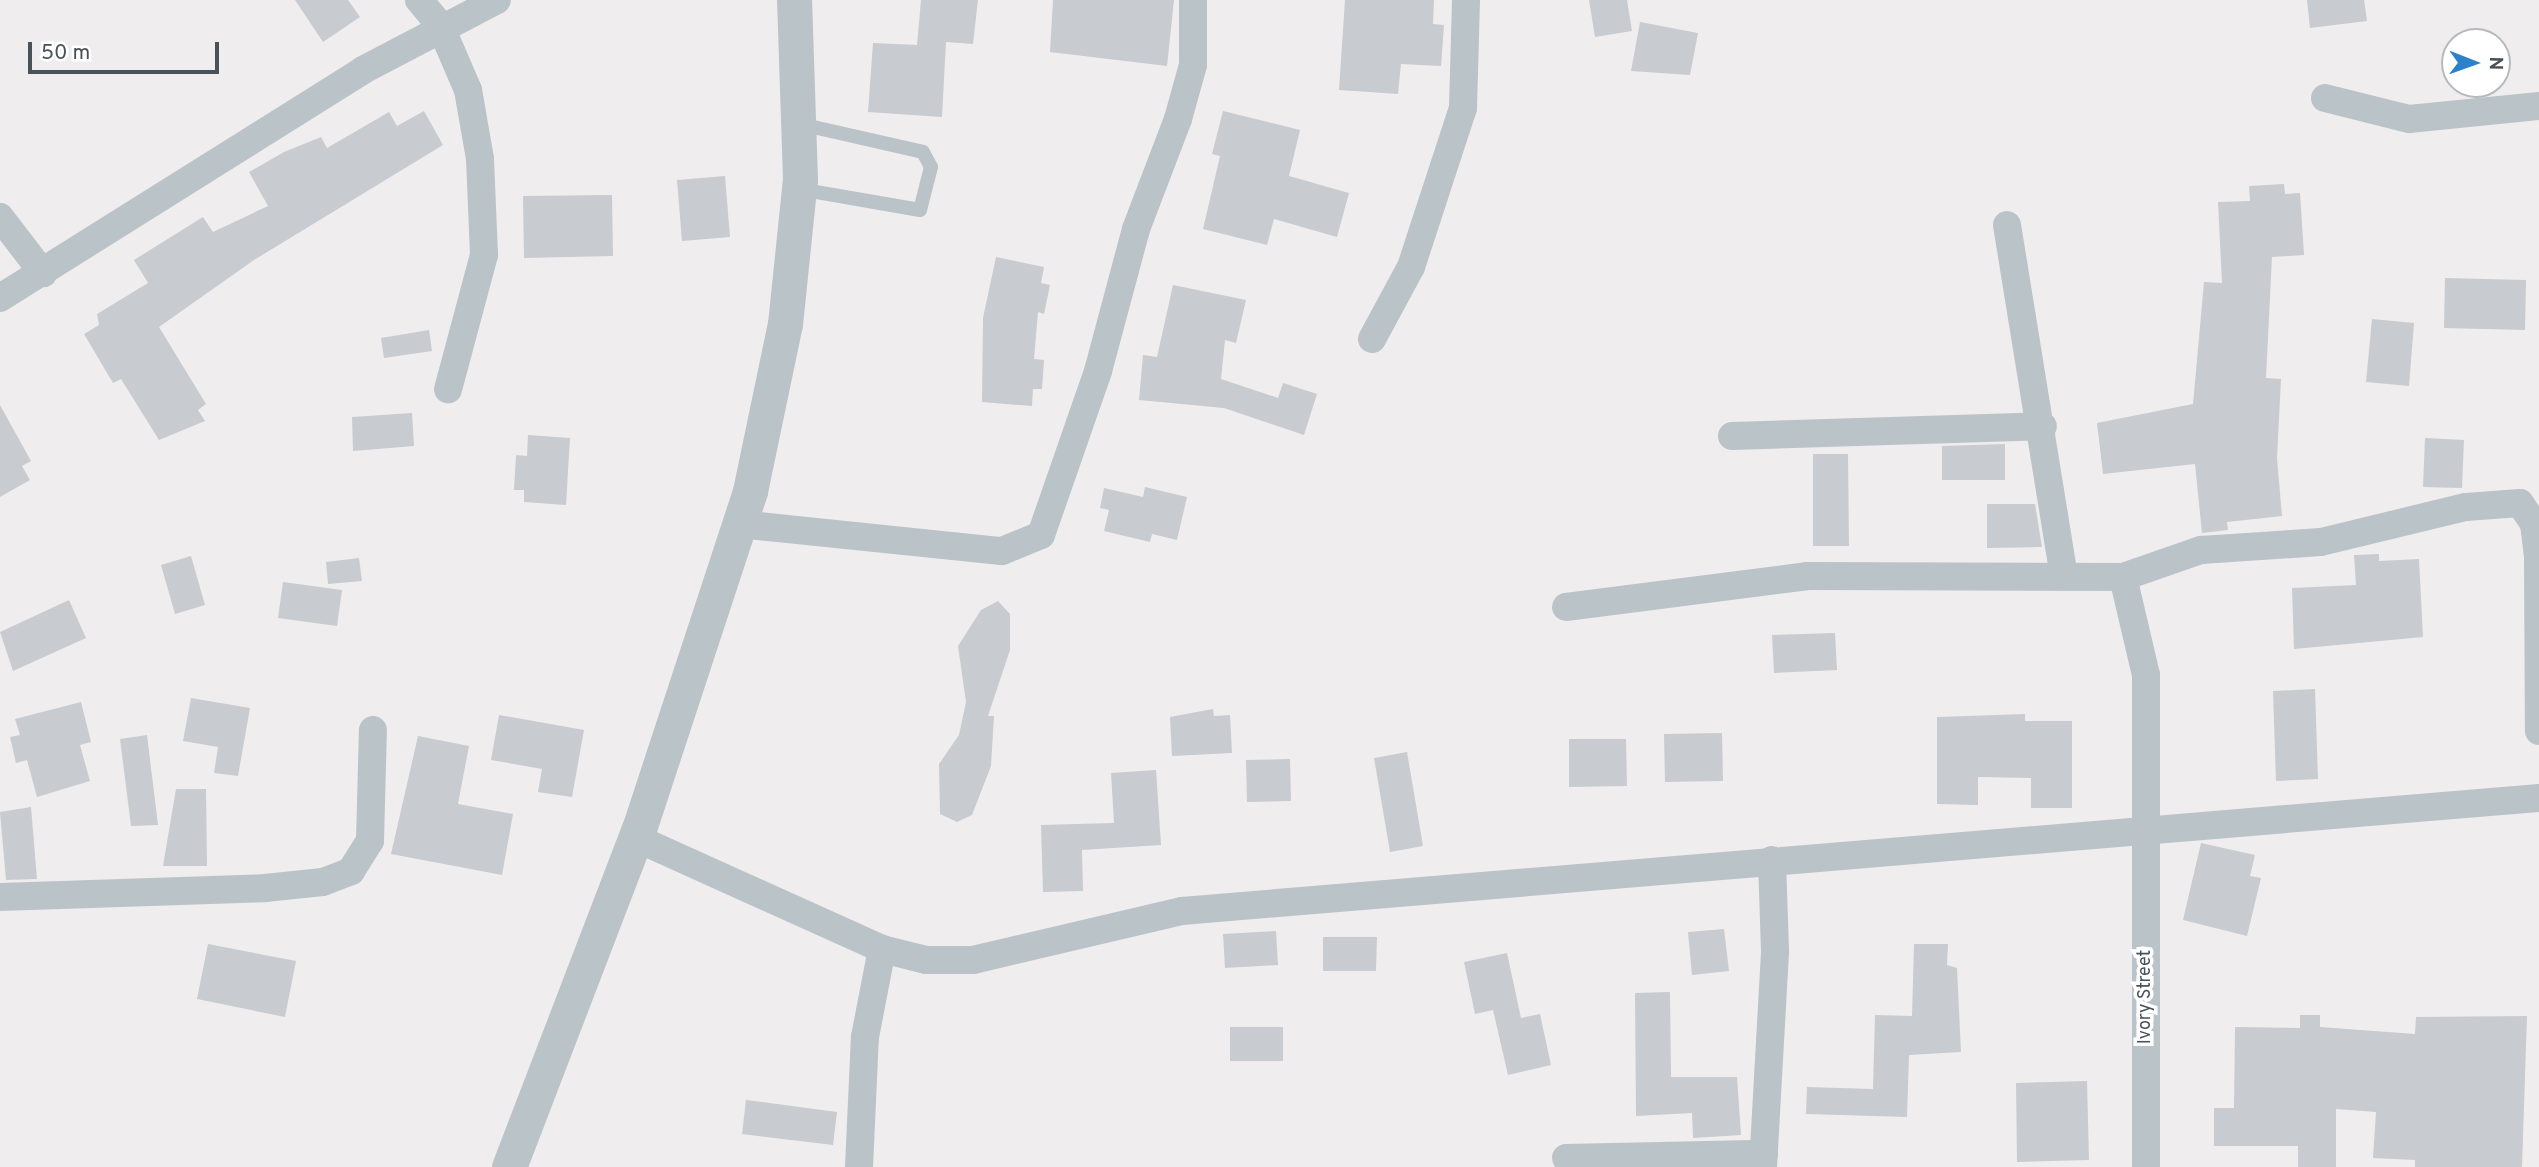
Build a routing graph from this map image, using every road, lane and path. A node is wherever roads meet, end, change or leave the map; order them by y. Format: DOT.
graph roads {
  1 [pos="419,0"];
  2 [pos="497,0"];
  3 [pos="794,0"];
  4 [pos="1193,0"];
  5 [pos="1466,0"];
  6 [pos="440,25"];
  7 [pos="2325,98"];
  8 [pos="2539,106"];
  9 [pos="798,124"];
  10 [pos="799,189"];
  11 [pos="0,217"];
  12 [pos="2007,225"];
  13 [pos="43,273"];
  14 [pos="0,298"];
  15 [pos="1372,339"];
  16 [pos="448,389"];
  17 [pos="2043,426"];
  18 [pos="1732,436"];
  19 [pos="739,524"];
  20 [pos="2064,576"];
  21 [pos="2123,577"];
  22 [pos="1566,607"];
  23 [pos="373,730"];
  24 [pos="2539,731"];
  25 [pos="2539,797"];
  26 [pos="2146,827"];
  27 [pos="636,838"];
  28 [pos="1772,860"];
  29 [pos="1,892"];
  30 [pos="882,948"];
  31 [pos="1566,1158"];
  32 [pos="1764,1161"];
  33 [pos="509,1167"];
  34 [pos="859,1167"];
  35 [pos="2146,1167"];
  1 -- 6 [label="street"];
  2 -- 6 [label="street"];
  3 -- 9 [label="street"];
  4 -- 19 [label="street"];
  5 -- 15 [label="street"];
  6 -- 13 [label="street"];
  6 -- 16 [label="street"];
  7 -- 8 [label="street"];
  9 -- 10 [label="street"];
  9 -- 10 [label="lane"];
  10 -- 19 [label="street"];
  11 -- 13 [label="street"];
  12 -- 17 [label="street"];
  13 -- 14 [label="street"];
  17 -- 18 [label="street"];
  17 -- 20 [label="street"];
  19 -- 27 [label="street"];
  20 -- 21 [label="street"];
  20 -- 22 [label="street"];
  21 -- 24 [label="street"];
  21 -- 26 [label="street, Ivory Street"];
  23 -- 29 [label="street"];
  25 -- 26 [label="street"];
  26 -- 28 [label="street"];
  26 -- 35 [label="street, Ivory Street"];
  27 -- 30 [label="street"];
  27 -- 33 [label="street"];
  28 -- 30 [label="street"];
  28 -- 32 [label="street"];
  30 -- 34 [label="street"];
  31 -- 32 [label="street"];
}
